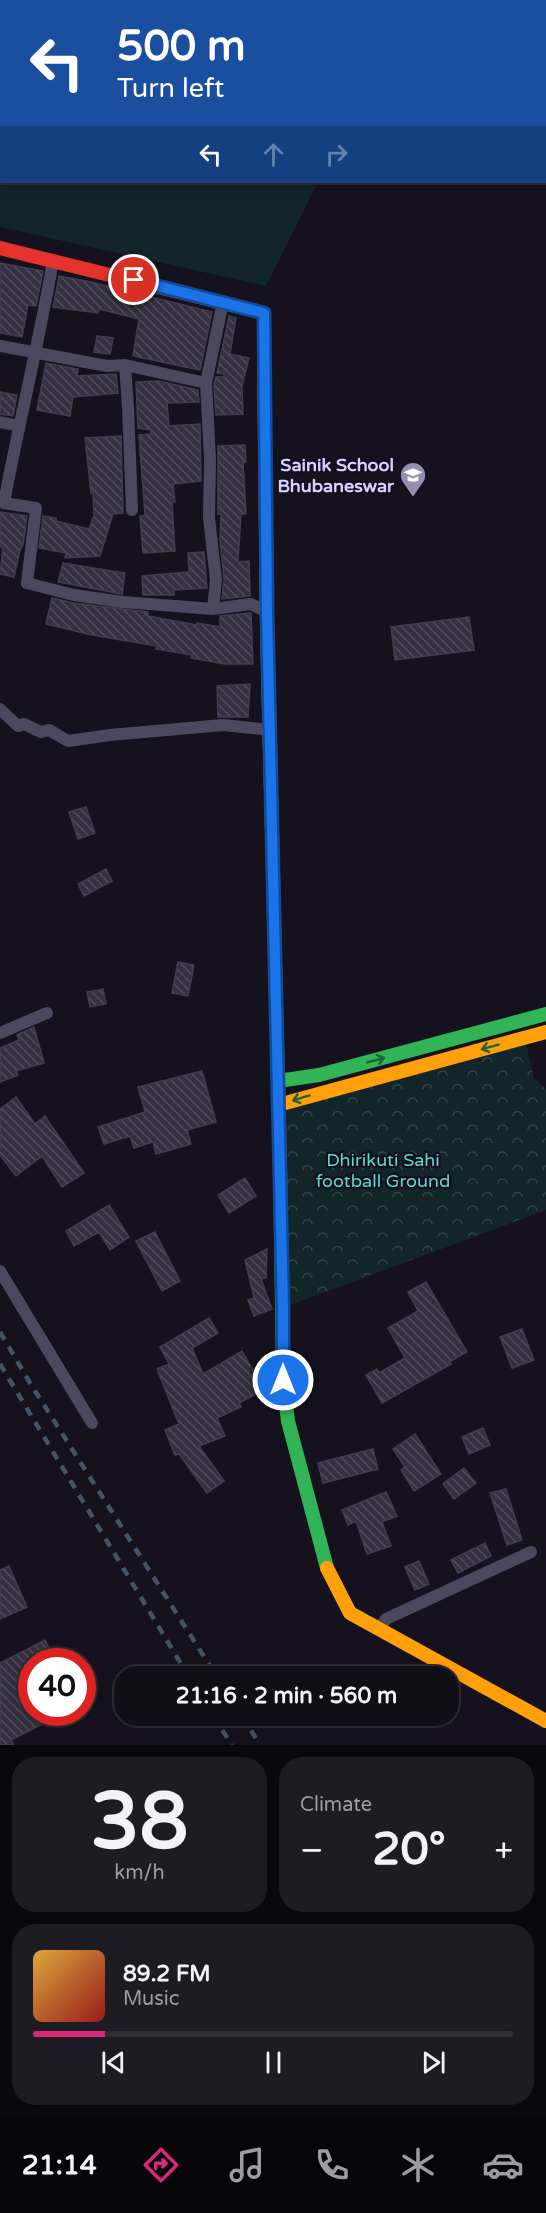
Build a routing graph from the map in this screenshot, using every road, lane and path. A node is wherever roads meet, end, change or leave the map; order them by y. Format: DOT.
graph roads {
  1 [pos="0,248"];
  2 [pos="53,261"];
  3 [pos="223,302"];
  4 [pos="0,346"];
  5 [pos="36,354"];
  6 [pos="125,365"];
  7 [pos="206,382"];
  8 [pos="0,422"];
  9 [pos="19,426"];
  10 [pos="132,510"];
  11 [pos="213,609"];
  12 [pos="267,612"];
  13 [pos="0,709"];
  14 [pos="270,730"];
  15 [pos="47,1013"];
  16 [pos="546,1014"];
  17 [pos="546,1032"];
  18 [pos="0,1033"];
  19 [pos="278,1081"];
  20 [pos="278,1105"];
  21 [pos="0,1271"];
  22 [pos="92,1423"];
  23 [pos="531,1552"];
  24 [pos="379,1628"];
  25 [pos="546,1720"];
  1 -- 2 [label="street"];
  2 -- 3 [label="street"];
  2 -- 5 [label="street"];
  3 -- 7 [label="street"];
  3 -- 12 [label="street"];
  4 -- 5 [label="street"];
  5 -- 6 [label="street"];
  5 -- 9 [label="street"];
  6 -- 7 [label="street"];
  6 -- 10 [label="street"];
  7 -- 11 [label="street"];
  8 -- 9 [label="street"];
  9 -- 11 [label="street"];
  11 -- 12 [label="street"];
  12 -- 14 [label="street"];
  13 -- 14 [label="street"];
  14 -- 19 [label="street"];
  15 -- 18 [label="street"];
  19 -- 16 [label="street, one-way"];
  17 -- 20 [label="street, one-way"];
  19 -- 20 [label="street"];
  20 -- 24 [label="street"];
  21 -- 22 [label="street"];
  23 -- 24 [label="street"];
  24 -- 25 [label="street"];
}
